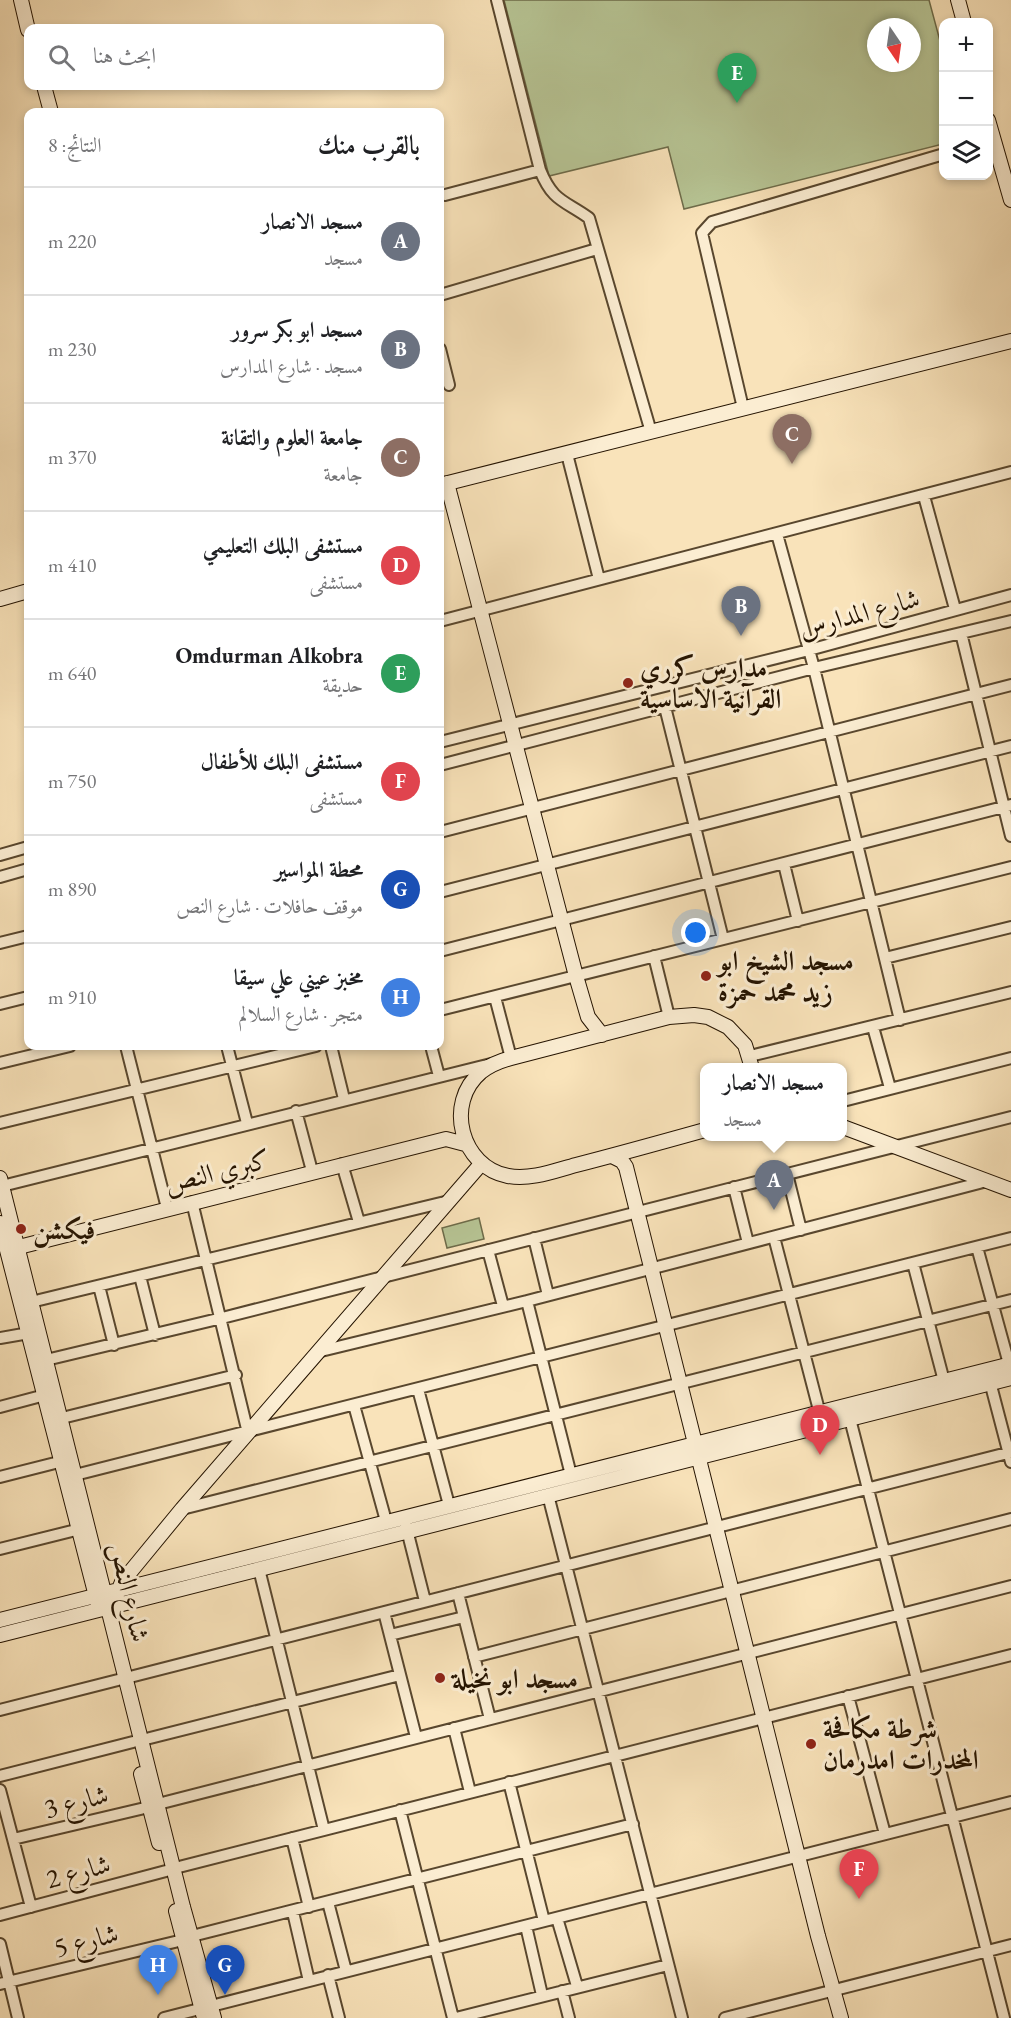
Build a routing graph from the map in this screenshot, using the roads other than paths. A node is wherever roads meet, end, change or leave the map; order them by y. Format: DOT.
graph roads {
  1 [pos="21,0"];
  2 [pos="497,0"];
  3 [pos="958,0"];
  4 [pos="963,18"];
  5 [pos="27,24"];
  6 [pos="45,90"];
  7 [pos="50,108"];
  8 [pos="993,146"];
  9 [pos="939,155"];
  10 [pos="540,170"];
  11 [pos="445,195"];
  12 [pos="1011,200"];
  13 [pos="597,249"];
  14 [pos="444,294"];
  15 [pos="1011,341"];
  16 [pos="444,366"];
  17 [pos="449,385"];
  18 [pos="743,408"];
  19 [pos="651,432"];
  20 [pos="567,453"];
  21 [pos="1011,472"];
  22 [pos="444,484"];
  23 [pos="444,487"];
  24 [pos="924,496"];
  25 [pos="777,534"];
  26 [pos="599,579"];
  27 [pos="24,592"];
  28 [pos="1011,595"];
  29 [pos="0,598"];
  30 [pos="955,609"];
  31 [pos="481,610"];
  32 [pos="444,620"];
  33 [pos="1011,621"];
  34 [pos="961,633"];
  35 [pos="809,650"];
  36 [pos="814,668"];
  37 [pos="1011,685"];
  38 [pos="975,694"];
  39 [pos="665,707"];
  40 [pos="510,725"];
  41 [pos="829,732"];
  42 [pos="444,741"];
  43 [pos="515,746"];
  44 [pos="1011,746"];
  45 [pos="989,752"];
  46 [pos="444,764"];
  47 [pos="682,770"];
  48 [pos="843,788"];
  49 [pos="1007,806"];
  50 [pos="532,808"];
  51 [pos="696,826"];
  52 [pos="444,831"];
  53 [pos="1011,836"];
  54 [pos="857,844"];
  55 [pos="24,848"];
  56 [pos="0,855"];
  57 [pos="546,863"];
  58 [pos="784,864"];
  59 [pos="1011,867"];
  60 [pos="24,870"];
  61 [pos="0,877"];
  62 [pos="710,883"];
  63 [pos="444,891"];
  64 [pos="872,902"];
  65 [pos="561,921"];
  66 [pos="798,921"];
  67 [pos="1011,927"];
  68 [pos="24,937"];
  69 [pos="723,939"];
  70 [pos="0,943"];
  71 [pos="444,950"];
  72 [pos="654,956"];
  73 [pos="885,958"];
  74 [pos="576,976"];
  75 [pos="1011,992"];
  76 [pos="495,997"];
  77 [pos="24,998"];
  78 [pos="0,1004"];
  79 [pos="444,1009"];
  80 [pos="588,1017"];
  81 [pos="669,1017"];
  82 [pos="900,1020"];
  83 [pos="873,1027"];
  84 [pos="602,1035"];
  85 [pos="583,1040"];
  86 [pos="54,1050"];
  87 [pos="127,1050"];
  88 [pos="228,1050"];
  89 [pos="299,1050"];
  90 [pos="332,1050"];
  91 [pos="433,1050"];
  92 [pos="1011,1058"];
  93 [pos="505,1060"];
  94 [pos="751,1062"];
  95 [pos="0,1063"];
  96 [pos="232,1066"];
  97 [pos="439,1076"];
  98 [pos="890,1088"];
  99 [pos="136,1090"];
  100 [pos="344,1099"];
  101 [pos="847,1100"];
  102 [pos="296,1111"];
  103 [pos="1011,1117"];
  104 [pos="247,1123"];
  105 [pos="461,1123"];
  106 [pos="0,1124"];
  107 [pos="847,1128"];
  108 [pos="700,1131"];
  109 [pos="446,1138"];
  110 [pos="465,1144"];
  111 [pos="894,1146"];
  112 [pos="151,1147"];
  113 [pos="637,1149"];
  114 [pos="612,1156"];
  115 [pos="342,1164"];
  116 [pos="481,1164"];
  117 [pos="312,1171"];
  118 [pos="787,1174"];
  119 [pos="628,1176"];
  120 [pos="987,1181"];
  121 [pos="1,1182"];
  122 [pos="734,1187"];
  123 [pos="1011,1190"];
  124 [pos="449,1201"];
  125 [pos="192,1202"];
  126 [pos="167,1208"];
  127 [pos="637,1212"];
  128 [pos="359,1222"];
  129 [pos="0,1223"];
  130 [pos="801,1230"];
  131 [pos="774,1237"];
  132 [pos="534,1238"];
  133 [pos="1011,1238"];
  134 [pos="748,1243"];
  135 [pos="977,1247"];
  136 [pos="8,1249"];
  137 [pos="488,1250"];
  138 [pos="207,1259"];
  139 [pos="913,1263"];
  140 [pos="651,1268"];
  141 [pos="140,1276"];
  142 [pos="383,1278"];
  143 [pos="99,1286"];
  144 [pos="548,1295"];
  145 [pos="789,1295"];
  146 [pos="1011,1300"];
  147 [pos="527,1301"];
  148 [pos="31,1302"];
  149 [pos="993,1305"];
  150 [pos="503,1306"];
  151 [pos="222,1318"];
  152 [pos="928,1321"];
  153 [pos="666,1326"];
  154 [pos="29,1333"];
  155 [pos="154,1335"];
  156 [pos="0,1338"];
  157 [pos="114,1345"];
  158 [pos="321,1351"];
  159 [pos="805,1352"];
  160 [pos="541,1357"];
  161 [pos="46,1360"];
  162 [pos="1010,1369"];
  163 [pos="987,1370"];
  164 [pos="236,1375"];
  165 [pos="944,1381"];
  166 [pos="680,1384"];
  167 [pos="991,1384"];
  168 [pos="418,1389"];
  169 [pos="45,1395"];
  170 [pos="354,1406"];
  171 [pos="0,1407"];
  172 [pos="820,1414"];
  173 [pos="556,1415"];
  174 [pos="62,1418"];
  175 [pos="850,1419"];
  176 [pos="249,1432"];
  177 [pos="434,1447"];
  178 [pos="697,1450"];
  179 [pos="1010,1455"];
  180 [pos="67,1460"];
  181 [pos="370,1463"];
  182 [pos="75,1475"];
  183 [pos="571,1475"];
  184 [pos="0,1477"];
  185 [pos="868,1489"];
  186 [pos="548,1495"];
  187 [pos="448,1505"];
  188 [pos="182,1509"];
  189 [pos="404,1516"];
  190 [pos="1011,1519"];
  191 [pos="386,1521"];
  192 [pos="716,1526"];
  193 [pos="80,1529"];
  194 [pos="407,1531"];
  195 [pos="0,1549"];
  196 [pos="884,1551"];
  197 [pos="567,1564"];
  198 [pos="259,1569"];
  199 [pos="1011,1586"];
  200 [pos="733,1590"];
  201 [pos="458,1593"];
  202 [pos="107,1600"];
  203 [pos="424,1601"];
  204 [pos="384,1612"];
  205 [pos="901,1615"];
  206 [pos="464,1617"];
  207 [pos="0,1620"];
  208 [pos="583,1629"];
  209 [pos="0,1635"];
  210 [pos="390,1635"];
  211 [pos="276,1638"];
  212 [pos="749,1653"];
  213 [pos="1011,1655"];
  214 [pos="474,1657"];
  215 [pos="400,1675"];
  216 [pos="122,1679"];
  217 [pos="916,1679"];
  218 [pos="599,1691"];
  219 [pos="848,1696"];
  220 [pos="292,1702"];
  221 [pos="0,1710"];
  222 [pos="765,1718"];
  223 [pos="490,1719"];
  224 [pos="454,1728"];
  225 [pos="416,1737"];
  226 [pos="137,1741"];
  227 [pos="615,1756"];
  228 [pos="308,1765"];
  229 [pos="0,1776"];
  230 [pos="509,1782"];
  231 [pos="0,1790"];
  232 [pos="470,1792"];
  233 [pos="1011,1802"];
  234 [pos="154,1805"];
  235 [pos="400,1810"];
  236 [pos="953,1818"];
  237 [pos="633,1824"];
  238 [pos="324,1830"];
  239 [pos="885,1834"];
  240 [pos="292,1838"];
  241 [pos="13,1839"];
  242 [pos="526,1850"];
  243 [pos="799,1854"];
  244 [pos="170,1870"];
  245 [pos="419,1879"];
  246 [pos="649,1893"];
  247 [pos="328,1902"];
  248 [pos="309,1906"];
  249 [pos="31,1907"];
  250 [pos="293,1912"];
  251 [pos="0,1915"];
  252 [pos="557,1918"];
  253 [pos="544,1921"];
  254 [pos="526,1926"];
  255 [pos="188,1938"];
  256 [pos="0,1944"];
  257 [pos="1011,1945"];
  258 [pos="436,1947"];
  259 [pos="986,1952"];
  260 [pos="668,1965"];
  261 [pos="346,1971"];
  262 [pos="328,1975"];
  263 [pos="309,1981"];
  264 [pos="4,1983"];
  265 [pos="577,1986"];
  266 [pos="562,1991"];
  267 [pos="834,1992"];
  268 [pos="542,1995"];
  269 [pos="207,2013"];
  270 [pos="18,2018"];
  271 [pos="164,2018"];
  272 [pos="339,2018"];
  273 [pos="454,2018"];
  274 [pos="569,2018"];
  275 [pos="682,2018"];
  276 [pos="725,2018"];
  277 [pos="841,2018"];
  278 [pos="1004,2018"];
  1 -- 5 [label="street"];
  2 -- 10 [label="street"];
  3 -- 4 [label="street"];
  6 -- 7 [label="street"];
  8 -- 12 [label="street"];
  9 -- 18 [label="street"];
  10 -- 11 [label="street"];
  10 -- 13 [label="street"];
  13 -- 14 [label="street"];
  13 -- 19 [label="street"];
  15 -- 18 [label="street"];
  16 -- 17 [label="street"];
  18 -- 19 [label="street"];
  19 -- 20 [label="street"];
  20 -- 22 [label="street"];
  20 -- 26 [label="street"];
  21 -- 24 [label="street"];
  23 -- 31 [label="street"];
  24 -- 25 [label="street"];
  24 -- 30 [label="street"];
  25 -- 26 [label="street"];
  25 -- 35 [label="street"];
  26 -- 31 [label="street"];
  27 -- 29 [label="street"];
  28 -- 30 [label="street, شارع المدارس"];
  30 -- 35 [label="street, شارع المدارس"];
  31 -- 32 [label="street"];
  31 -- 40 [label="street"];
  33 -- 34 [label="street, شارع المدارس"];
  34 -- 36 [label="street, شارع المدارس"];
  34 -- 38 [label="street"];
  35 -- 36 [label="street"];
  35 -- 40 [label="street, شارع المدارس"];
  36 -- 39 [label="street, شارع المدارس"];
  36 -- 41 [label="street"];
  37 -- 38 [label="street"];
  38 -- 41 [label="street"];
  38 -- 45 [label="street"];
  39 -- 43 [label="street, شارع المدارس"];
  39 -- 47 [label="street"];
  40 -- 42 [label="street, شارع المدارس"];
  40 -- 43 [label="street"];
  41 -- 47 [label="street"];
  41 -- 48 [label="street"];
  43 -- 46 [label="street, شارع المدارس"];
  43 -- 50 [label="street"];
  44 -- 45 [label="street"];
  45 -- 48 [label="street"];
  45 -- 49 [label="street"];
  47 -- 50 [label="street"];
  47 -- 51 [label="street"];
  48 -- 51 [label="street"];
  48 -- 54 [label="street"];
  49 -- 53 [label="street"];
  49 -- 54 [label="street"];
  50 -- 52 [label="street"];
  50 -- 57 [label="street"];
  51 -- 57 [label="street"];
  51 -- 62 [label="street"];
  54 -- 58 [label="street"];
  54 -- 64 [label="street"];
  55 -- 56 [label="street"];
  57 -- 63 [label="street"];
  57 -- 65 [label="street"];
  58 -- 62 [label="street"];
  58 -- 66 [label="street"];
  59 -- 64 [label="street"];
  60 -- 61 [label="street"];
  62 -- 65 [label="street"];
  62 -- 69 [label="street"];
  64 -- 66 [label="street"];
  64 -- 73 [label="street"];
  65 -- 71 [label="street"];
  65 -- 74 [label="street"];
  66 -- 69 [label="street"];
  67 -- 73 [label="street"];
  68 -- 70 [label="street"];
  69 -- 72 [label="street"];
  72 -- 74 [label="street"];
  72 -- 81 [label="street"];
  73 -- 82 [label="street"];
  74 -- 76 [label="street"];
  74 -- 80 [label="street"];
  75 -- 82 [label="street"];
  76 -- 79 [label="street"];
  76 -- 93 [label="street"];
  77 -- 78 [label="street"];
  80 -- 84 [label="street"];
  80 -- 85 [label="street"];
  81 -- 84 [label="street"];
  81 -- 94 [label="street"];
  82 -- 83 [label="street"];
  83 -- 94 [label="street"];
  83 -- 98 [label="street"];
  84 -- 85 [label="street"];
  85 -- 93 [label="street"];
  86 -- 95 [label="street"];
  87 -- 99 [label="street"];
  88 -- 96 [label="street"];
  89 -- 96 [label="street"];
  90 -- 100 [label="street"];
  91 -- 97 [label="street"];
  92 -- 98 [label="street"];
  93 -- 97 [label="street"];
  93 -- 105 [label="street"];
  96 -- 99 [label="street"];
  96 -- 104 [label="street"];
  97 -- 100 [label="street"];
  98 -- 101 [label="street"];
  99 -- 106 [label="street"];
  99 -- 112 [label="street"];
  100 -- 102 [label="street"];
  102 -- 104 [label="street"];
  102 -- 117 [label="street"];
  103 -- 111 [label="street"];
  104 -- 112 [label="street"];
  105 -- 109 [label="street"];
  105 -- 110 [label="street"];
  107 -- 111 [label="street"];
  108 -- 113 [label="street"];
  109 -- 110 [label="street"];
  109 -- 115 [label="street, كبري النص"];
  110 -- 116 [label="street"];
  111 -- 118 [label="street"];
  111 -- 120 [label="street"];
  112 -- 121 [label="street"];
  112 -- 126 [label="street"];
  113 -- 114 [label="street"];
  113 -- 119 [label="street"];
  114 -- 116 [label="street"];
  114 -- 119 [label="street"];
  115 -- 117 [label="street, كبري النص"];
  115 -- 128 [label="street"];
  116 -- 124 [label="street"];
  117 -- 125 [label="street, كبري النص"];
  118 -- 122 [label="street"];
  118 -- 130 [label="street"];
  119 -- 127 [label="street"];
  120 -- 123 [label="street"];
  120 -- 130 [label="street"];
  121 -- 136 [label="street, شارع النص"];
  122 -- 127 [label="street"];
  122 -- 134 [label="street"];
  124 -- 128 [label="street"];
  124 -- 142 [label="street"];
  125 -- 126 [label="street, كبري النص"];
  125 -- 138 [label="street"];
  126 -- 136 [label="street, كبري النص"];
  127 -- 132 [label="street"];
  127 -- 140 [label="street"];
  128 -- 138 [label="street"];
  129 -- 136 [label="street, شارع النص"];
  130 -- 131 [label="street"];
  131 -- 134 [label="street"];
  131 -- 145 [label="street"];
  132 -- 137 [label="street"];
  132 -- 144 [label="street"];
  133 -- 135 [label="street"];
  134 -- 140 [label="street"];
  135 -- 139 [label="street"];
  135 -- 149 [label="street"];
  136 -- 148 [label="street, شارع النص"];
  136 -- 154 [label="street, شارع النص"];
  137 -- 142 [label="street"];
  137 -- 150 [label="street"];
  138 -- 141 [label="street"];
  138 -- 151 [label="street"];
  139 -- 145 [label="street"];
  139 -- 152 [label="street"];
  140 -- 144 [label="street"];
  140 -- 153 [label="street"];
  141 -- 143 [label="street"];
  141 -- 155 [label="street"];
  142 -- 151 [label="street"];
  142 -- 158 [label="street"];
  143 -- 148 [label="street"];
  143 -- 157 [label="street"];
  144 -- 147 [label="street"];
  145 -- 153 [label="street"];
  145 -- 159 [label="street"];
  146 -- 149 [label="street"];
  147 -- 150 [label="street"];
  147 -- 160 [label="street"];
  148 -- 161 [label="street, شارع النص"];
  149 -- 152 [label="street"];
  149 -- 162 [label="street"];
  150 -- 158 [label="street"];
  151 -- 155 [label="street"];
  151 -- 164 [label="street"];
  152 -- 159 [label="street"];
  152 -- 165 [label="street"];
  153 -- 160 [label="street"];
  153 -- 166 [label="street"];
  154 -- 156 [label="street"];
  154 -- 169 [label="street, شارع النص"];
  155 -- 157 [label="street"];
  157 -- 161 [label="street"];
  158 -- 176 [label="street"];
  159 -- 166 [label="street"];
  159 -- 172 [label="street"];
  160 -- 168 [label="street"];
  160 -- 173 [label="street"];
  161 -- 174 [label="street, شارع النص"];
  162 -- 163 [label="street"];
  162 -- 167 [label="street"];
  163 -- 165 [label="street"];
  163 -- 167 [label="street"];
  164 -- 174 [label="street"];
  164 -- 176 [label="street"];
  165 -- 172 [label="street"];
  166 -- 173 [label="street"];
  166 -- 178 [label="street"];
  167 -- 175 [label="street"];
  167 -- 179 [label="street"];
  168 -- 170 [label="street"];
  168 -- 177 [label="street"];
  169 -- 171 [label="street"];
  169 -- 180 [label="street, شارع النص"];
  170 -- 176 [label="street"];
  170 -- 181 [label="street"];
  172 -- 178 [label="street"];
  173 -- 177 [label="street"];
  173 -- 183 [label="street"];
  174 -- 180 [label="street, شارع النص"];
  175 -- 178 [label="street"];
  175 -- 185 [label="street"];
  176 -- 182 [label="street"];
  176 -- 188 [label="street"];
  177 -- 181 [label="street"];
  177 -- 187 [label="street"];
  178 -- 183 [label="street"];
  178 -- 186 [label="street"];
  178 -- 192 [label="street"];
  179 -- 185 [label="street"];
  180 -- 182 [label="street, شارع النص"];
  180 -- 184 [label="street"];
  180 -- 193 [label="street, شارع النص"];
  181 -- 188 [label="street"];
  181 -- 191 [label="street"];
  182 -- 202 [label="street, شارع النص"];
  183 -- 187 [label="street"];
  185 -- 192 [label="street"];
  185 -- 196 [label="street"];
  186 -- 194 [label="street"];
  186 -- 197 [label="street"];
  187 -- 189 [label="street"];
  188 -- 202 [label="street"];
  189 -- 191 [label="street"];
  189 -- 194 [label="street"];
  190 -- 196 [label="street"];
  191 -- 202 [label="street"];
  192 -- 197 [label="street"];
  192 -- 200 [label="street"];
  193 -- 195 [label="street"];
  193 -- 202 [label="street, شارع النص"];
  194 -- 198 [label="street"];
  194 -- 203 [label="street"];
  196 -- 200 [label="street"];
  196 -- 205 [label="street"];
  197 -- 201 [label="street"];
  197 -- 208 [label="street"];
  198 -- 202 [label="street"];
  198 -- 211 [label="street"];
  199 -- 205 [label="street, شارع 3"];
  200 -- 208 [label="street"];
  200 -- 212 [label="street"];
  201 -- 203 [label="street"];
  201 -- 206 [label="street"];
  202 -- 207 [label="street"];
  202 -- 209 [label="street"];
  202 -- 216 [label="street, شارع النص"];
  203 -- 204 [label="street"];
  204 -- 210 [label="street"];
  204 -- 211 [label="street"];
  205 -- 212 [label="street, شارع 3"];
  205 -- 217 [label="street"];
  206 -- 210 [label="street"];
  206 -- 214 [label="street"];
  208 -- 214 [label="street"];
  208 -- 218 [label="street"];
  210 -- 215 [label="street"];
  211 -- 216 [label="street"];
  211 -- 220 [label="street"];
  212 -- 218 [label="street, شارع 3"];
  212 -- 222 [label="street"];
  213 -- 217 [label="street, شارع 2"];
  214 -- 223 [label="street"];
  215 -- 220 [label="street"];
  215 -- 225 [label="street"];
  216 -- 221 [label="street"];
  216 -- 226 [label="street, شارع النص"];
  217 -- 219 [label="street, شارع 2"];
  217 -- 236 [label="street"];
  218 -- 223 [label="street, شارع 3"];
  218 -- 227 [label="street"];
  219 -- 222 [label="street, شارع 2"];
  219 -- 239 [label="street"];
  220 -- 226 [label="street"];
  220 -- 228 [label="street"];
  222 -- 227 [label="street, شارع 2"];
  222 -- 243 [label="street"];
  223 -- 224 [label="street, شارع 3"];
  224 -- 225 [label="street, شارع 3"];
  224 -- 232 [label="street"];
  225 -- 228 [label="street, شارع 3"];
  226 -- 229 [label="street"];
  226 -- 234 [label="street, شارع النص"];
  227 -- 230 [label="street, شارع 2"];
  227 -- 237 [label="street"];
  228 -- 234 [label="street, شارع 3"];
  228 -- 238 [label="street"];
  230 -- 232 [label="street, شارع 2"];
  230 -- 242 [label="street"];
  231 -- 241 [label="street"];
  232 -- 235 [label="street, شارع 2"];
  233 -- 236 [label="street"];
  234 -- 241 [label="street, شارع 3"];
  234 -- 244 [label="street, شارع النص"];
  235 -- 238 [label="street, شارع 2"];
  235 -- 245 [label="street"];
  236 -- 239 [label="street"];
  236 -- 259 [label="street"];
  237 -- 242 [label="street, شارع 5"];
  237 -- 246 [label="street"];
  238 -- 240 [label="street, شارع 2"];
  239 -- 243 [label="street"];
  240 -- 244 [label="street, شارع 2"];
  240 -- 248 [label="street"];
  241 -- 249 [label="street"];
  242 -- 245 [label="street, شارع 5"];
  242 -- 253 [label="street"];
  243 -- 246 [label="street"];
  243 -- 267 [label="street"];
  244 -- 249 [label="street, شارع 2"];
  244 -- 255 [label="street, شارع النص"];
  245 -- 247 [label="street, شارع 5"];
  245 -- 258 [label="street"];
  246 -- 252 [label="street"];
  246 -- 260 [label="street"];
  247 -- 248 [label="street, شارع 5"];
  247 -- 261 [label="street"];
  248 -- 250 [label="street, شارع 5"];
  249 -- 251 [label="street, شارع 2"];
  250 -- 255 [label="street, شارع 5"];
  250 -- 263 [label="street"];
  252 -- 253 [label="street"];
  252 -- 265 [label="street"];
  253 -- 254 [label="street"];
  254 -- 258 [label="street"];
  254 -- 268 [label="street"];
  255 -- 264 [label="street, شارع 5"];
  255 -- 269 [label="street, شارع النص"];
  256 -- 264 [label="street"];
  257 -- 259 [label="street"];
  258 -- 261 [label="street"];
  258 -- 273 [label="street"];
  259 -- 267 [label="street"];
  259 -- 278 [label="street"];
  260 -- 265 [label="street"];
  260 -- 275 [label="street"];
  261 -- 262 [label="street"];
  262 -- 263 [label="street"];
  262 -- 272 [label="street"];
  263 -- 269 [label="street"];
  264 -- 270 [label="street"];
  265 -- 266 [label="street"];
  266 -- 268 [label="street"];
  266 -- 274 [label="street"];
  267 -- 276 [label="street"];
  267 -- 277 [label="street"];
  268 -- 273 [label="street"];
  269 -- 271 [label="street"];
}
